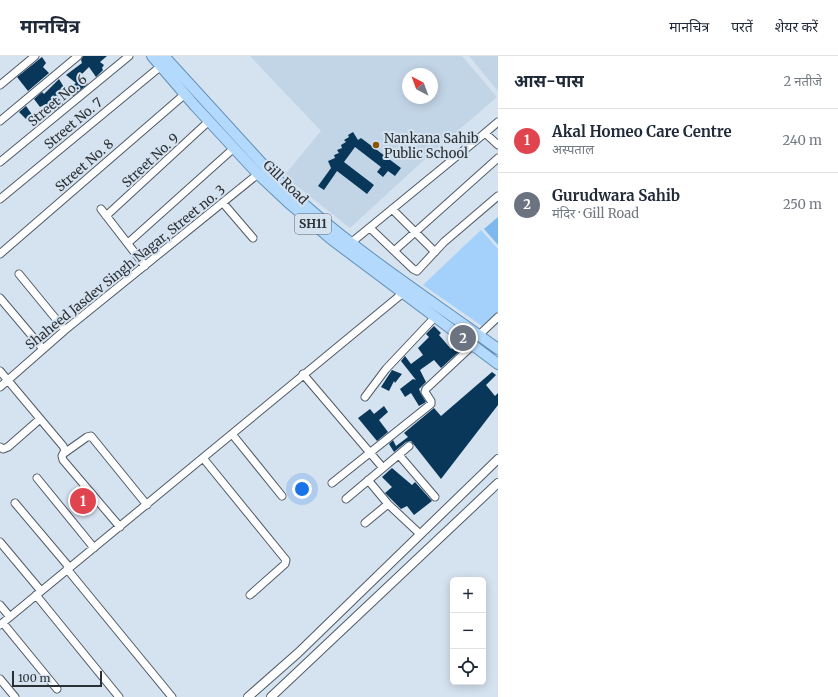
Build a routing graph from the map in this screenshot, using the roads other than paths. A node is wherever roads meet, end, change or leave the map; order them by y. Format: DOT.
graph roads {
  1 [pos="35,56"];
  2 [pos="78,56"];
  3 [pos="129,56"];
  4 [pos="152,56"];
  5 [pos="162,61"];
  6 [pos="0,85"];
  7 [pos="185,94"];
  8 [pos="0,121"];
  9 [pos="209,121"];
  10 [pos="498,122"];
  11 [pos="485,133"];
  12 [pos="498,145"];
  13 [pos="234,148"];
  14 [pos="498,158"];
  15 [pos="0,162"];
  16 [pos="258,174"];
  17 [pos="498,196"];
  18 [pos="0,199"];
  19 [pos="223,203"];
  20 [pos="101,209"];
  21 [pos="392,209"];
  22 [pos="106,216"];
  23 [pos="370,228"];
  24 [pos="415,231"];
  25 [pos="253,238"];
  26 [pos="352,242"];
  27 [pos="128,243"];
  28 [pos="394,251"];
  29 [pos="435,252"];
  30 [pos="0,254"];
  31 [pos="145,266"];
  32 [pos="19,274"];
  33 [pos="403,293"];
  34 [pos="0,298"];
  35 [pos="435,317"];
  36 [pos="498,317"];
  37 [pos="65,330"];
  38 [pos="479,335"];
  39 [pos="473,345"];
  40 [pos="498,348"];
  41 [pos="43,349"];
  42 [pos="498,364"];
  43 [pos="0,371"];
  44 [pos="303,374"];
  45 [pos="8,380"];
  46 [pos="0,386"];
  47 [pos="365,398"];
  48 [pos="40,419"];
  49 [pos="232,434"];
  50 [pos="409,446"];
  51 [pos="0,447"];
  52 [pos="370,452"];
  53 [pos="63,454"];
  54 [pos="399,455"];
  55 [pos="203,458"];
  56 [pos="498,459"];
  57 [pos="383,468"];
  58 [pos="37,478"];
  59 [pos="368,480"];
  60 [pos="332,483"];
  61 [pos="498,483"];
  62 [pos="282,496"];
  63 [pos="435,497"];
  64 [pos="346,499"];
  65 [pos="15,503"];
  66 [pos="388,504"];
  67 [pos="147,505"];
  68 [pos="365,523"];
  69 [pos="120,528"];
  70 [pos="420,534"];
  71 [pos="0,542"];
  72 [pos="94,548"];
  73 [pos="68,568"];
  74 [pos="38,593"];
  75 [pos="250,595"];
  76 [pos="0,605"];
  77 [pos="10,617"];
  78 [pos="2,624"];
  79 [pos="0,679"];
  80 [pos="57,689"];
  81 [pos="15,697"];
  82 [pos="119,697"];
  83 [pos="172,697"];
  84 [pos="248,697"];
  85 [pos="271,697"];
  1 -- 6 [label="street"];
  2 -- 8 [label="street"];
  3 -- 15 [label="street, Street No. 6"];
  4 -- 5 [label="main road, Gill Road / SH11"];
  5 -- 7 [label="main road, Gill Road / SH11"];
  5 -- 18 [label="street, Street No. 7"];
  5 -- 26 [label="main road, Gill Road / SH11"];
  7 -- 9 [label="main road, Gill Road / SH11"];
  7 -- 30 [label="street, Street No. 8"];
  9 -- 13 [label="main road, Gill Road / SH11"];
  9 -- 22 [label="street, Street No. 9"];
  10 -- 11 [label="street"];
  11 -- 12 [label="street"];
  11 -- 21 [label="street"];
  13 -- 16 [label="main road, Gill Road / SH11"];
  13 -- 27 [label="street"];
  14 -- 24 [label="street"];
  16 -- 19 [label="street, Shaheed Jasdev Singh Nagar, Street no. 3"];
  16 -- 33 [label="main road, Gill Road / SH11"];
  17 -- 29 [label="street"];
  19 -- 25 [label="street"];
  19 -- 31 [label="street, Shaheed Jasdev Singh Nagar, Street no. 3"];
  20 -- 22 [label="street"];
  21 -- 23 [label="street"];
  21 -- 24 [label="street"];
  22 -- 27 [label="street"];
  23 -- 26 [label="street"];
  23 -- 28 [label="street"];
  24 -- 28 [label="street"];
  24 -- 29 [label="street"];
  26 -- 38 [label="main road, Gill Road / SH11"];
  27 -- 31 [label="street"];
  28 -- 29 [label="street"];
  31 -- 37 [label="street, Shaheed Jasdev Singh Nagar, Street no. 3"];
  32 -- 37 [label="street"];
  33 -- 35 [label="main road, Gill Road / SH11"];
  33 -- 44 [label="street"];
  34 -- 41 [label="street"];
  35 -- 39 [label="main road, Gill Road / SH11"];
  35 -- 47 [label="street"];
  36 -- 38 [label="street"];
  37 -- 41 [label="street, Shaheed Jasdev Singh Nagar, Street no. 3"];
  38 -- 40 [label="main road, Gill Road / SH11"];
  39 -- 42 [label="main road, Gill Road / SH11"];
  39 -- 52 [label="street"];
  41 -- 45 [label="street, Shaheed Jasdev Singh Nagar, Street no. 3"];
  43 -- 45 [label="street"];
  44 -- 49 [label="street"];
  44 -- 52 [label="street"];
  45 -- 46 [label="street, Shaheed Jasdev Singh Nagar, Street no. 3"];
  45 -- 48 [label="street"];
  48 -- 51 [label="street"];
  48 -- 53 [label="street"];
  49 -- 55 [label="street"];
  49 -- 62 [label="street"];
  50 -- 54 [label="street"];
  52 -- 57 [label="street"];
  52 -- 60 [label="street"];
  53 -- 67 [label="street"];
  53 -- 69 [label="street"];
  54 -- 57 [label="street"];
  54 -- 63 [label="street"];
  55 -- 67 [label="street"];
  55 -- 75 [label="street"];
  56 -- 70 [label="street"];
  57 -- 59 [label="street"];
  58 -- 72 [label="street"];
  59 -- 64 [label="street"];
  59 -- 66 [label="street"];
  61 -- 85 [label="street"];
  65 -- 73 [label="street"];
  66 -- 68 [label="street"];
  66 -- 70 [label="street"];
  67 -- 69 [label="street"];
  69 -- 72 [label="street"];
  70 -- 84 [label="street"];
  71 -- 74 [label="street"];
  72 -- 73 [label="street"];
  73 -- 74 [label="street"];
  73 -- 83 [label="street"];
  74 -- 77 [label="street"];
  74 -- 82 [label="street"];
  76 -- 77 [label="street"];
  77 -- 78 [label="street"];
  78 -- 80 [label="street"];
  79 -- 81 [label="street"];
}
